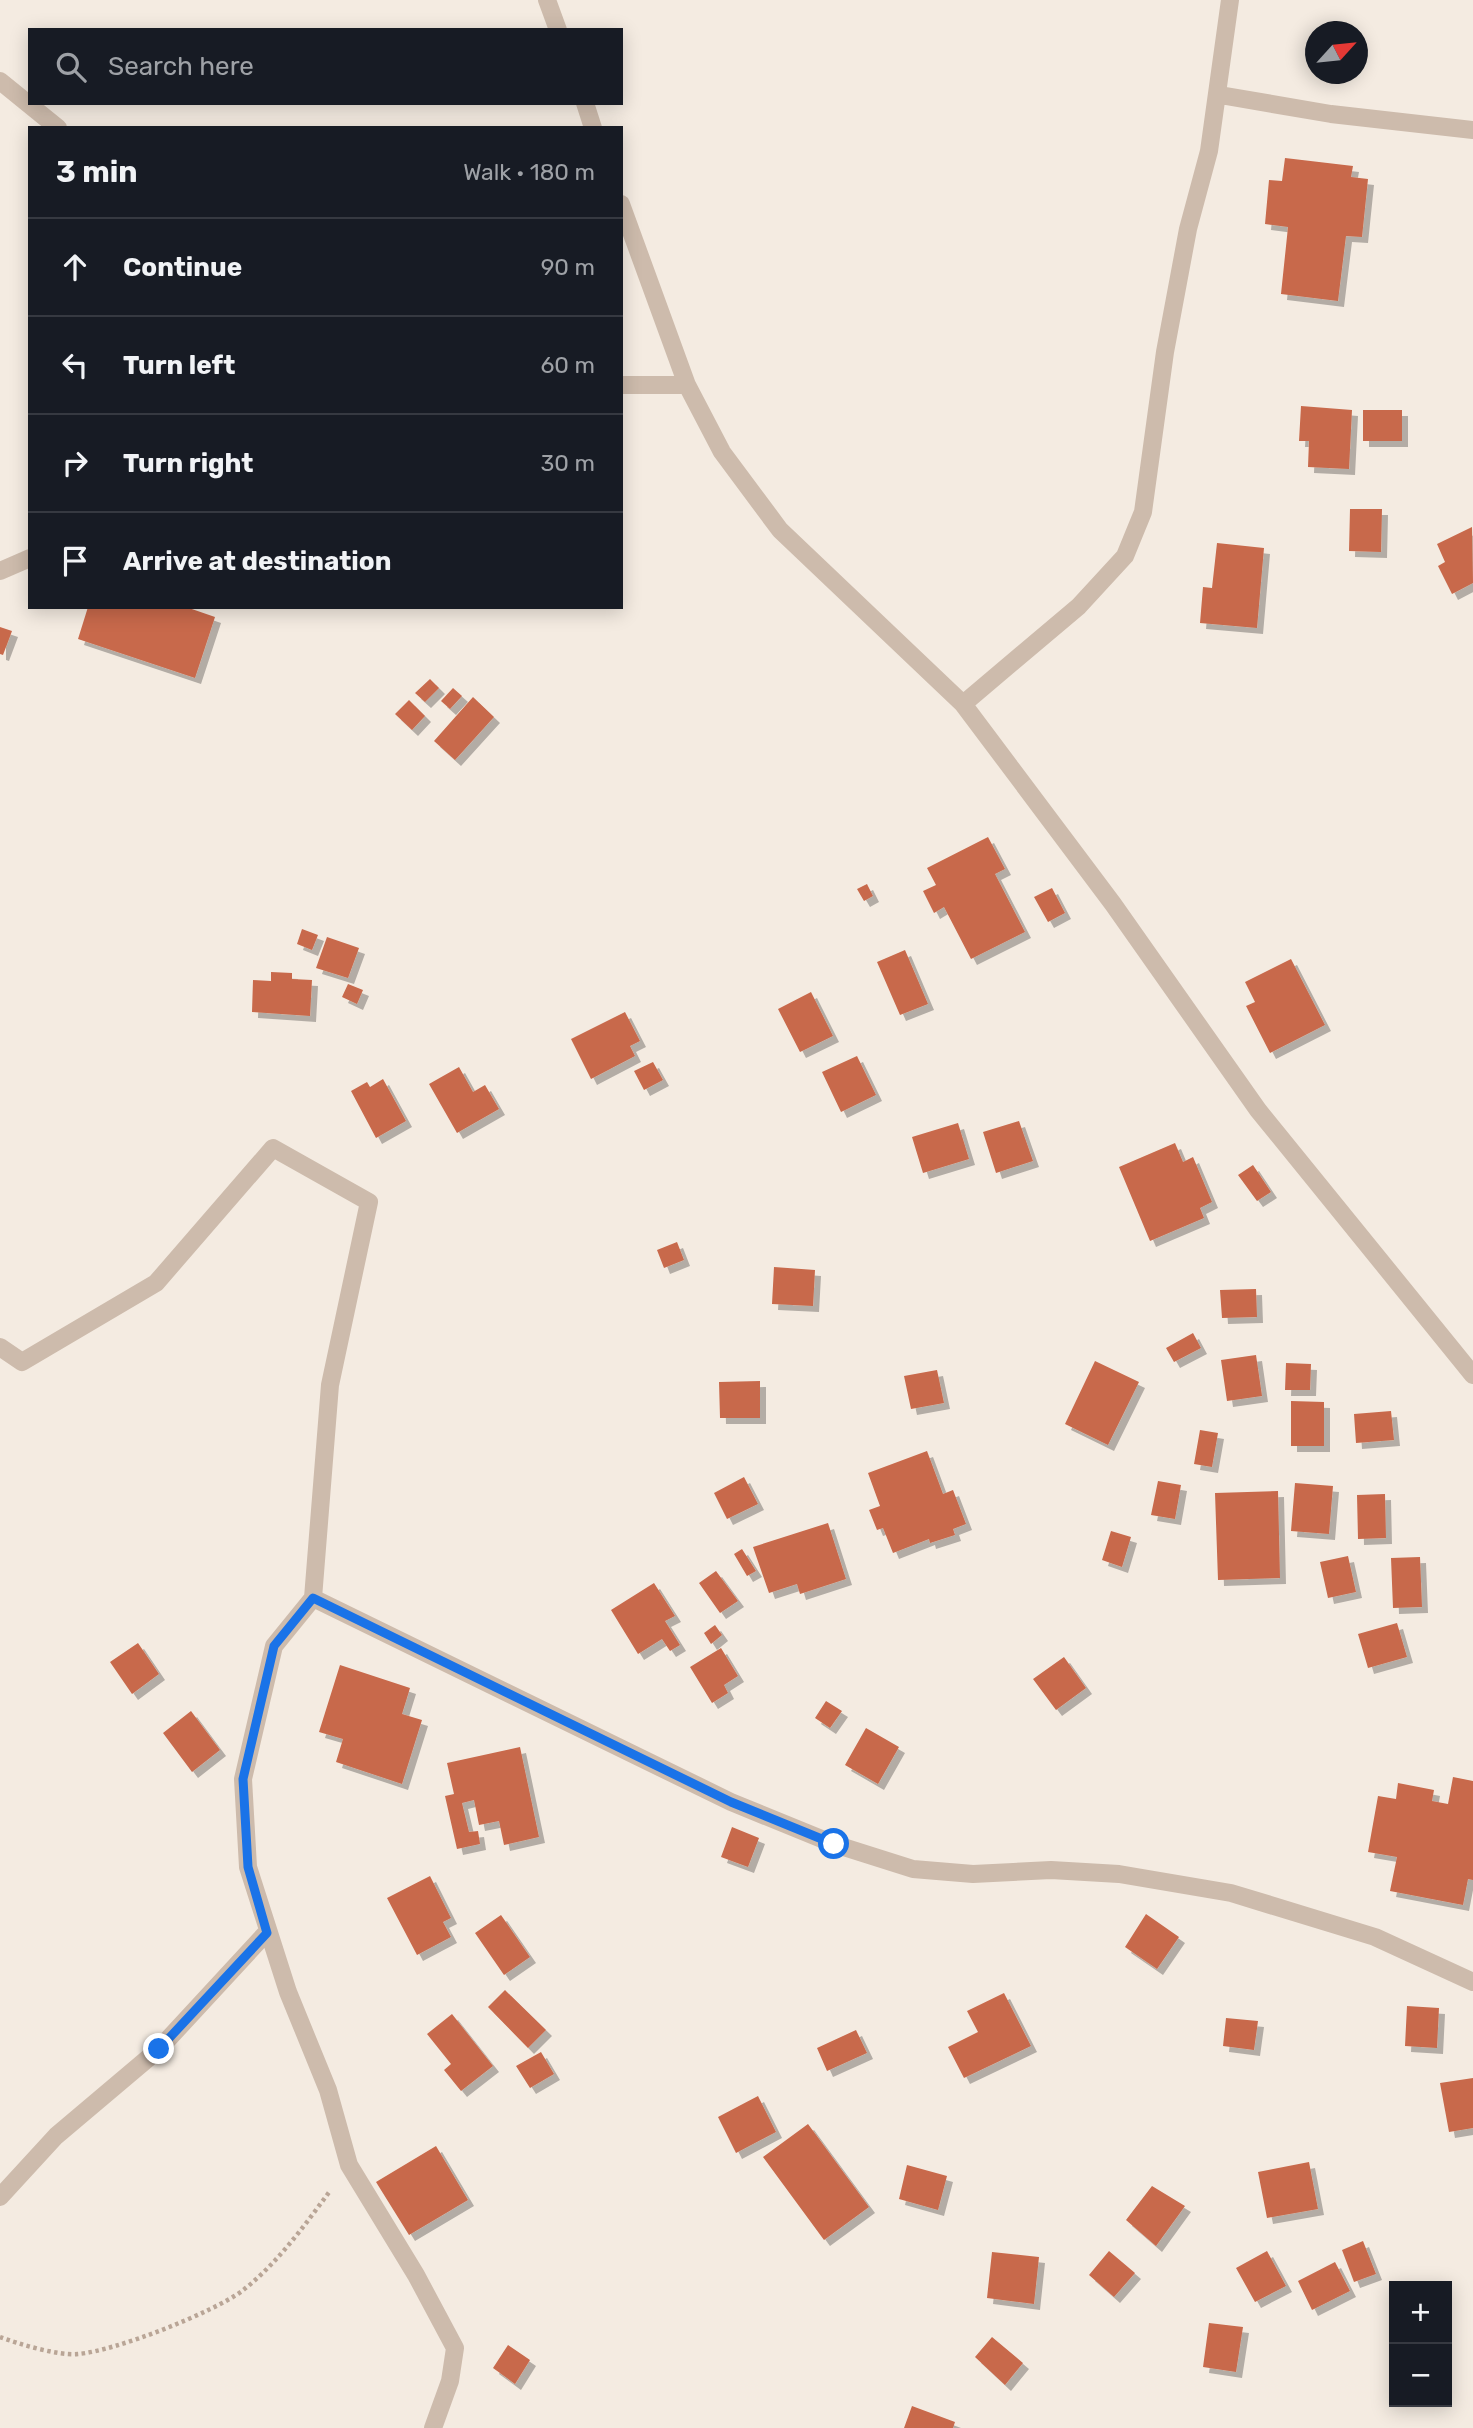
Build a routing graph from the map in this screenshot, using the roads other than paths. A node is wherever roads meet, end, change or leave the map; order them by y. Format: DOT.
graph roads {
  1 [pos="547,0"];
  2 [pos="1230,0"];
  3 [pos="557,28"];
  4 [pos="0,80"];
  5 [pos="1220,95"];
  6 [pos="28,103"];
  7 [pos="30,105"];
  8 [pos="585,105"];
  9 [pos="56,126"];
  10 [pos="592,126"];
  11 [pos="1473,130"];
  12 [pos="623,209"];
  13 [pos="623,385"];
  14 [pos="687,385"];
  15 [pos="28,559"];
  16 [pos="0,571"];
  17 [pos="963,704"];
  18 [pos="0,1347"];
  19 [pos="1473,1376"];
  20 [pos="313,1598"];
  21 [pos="267,1933"];
  22 [pos="1473,1982"];
  23 [pos="0,2197"];
  24 [pos="433,2428"];
  1 -- 3 [label="street"];
  2 -- 5 [label="street"];
  4 -- 6 [label="street"];
  5 -- 11 [label="street"];
  5 -- 17 [label="street"];
  7 -- 9 [label="street"];
  8 -- 10 [label="street"];
  12 -- 14 [label="street"];
  13 -- 14 [label="street"];
  14 -- 17 [label="street"];
  15 -- 16 [label="street"];
  17 -- 19 [label="street"];
  18 -- 20 [label="street"];
  20 -- 21 [label="street"];
  20 -- 22 [label="street"];
  21 -- 23 [label="street"];
  21 -- 24 [label="street"];
}
